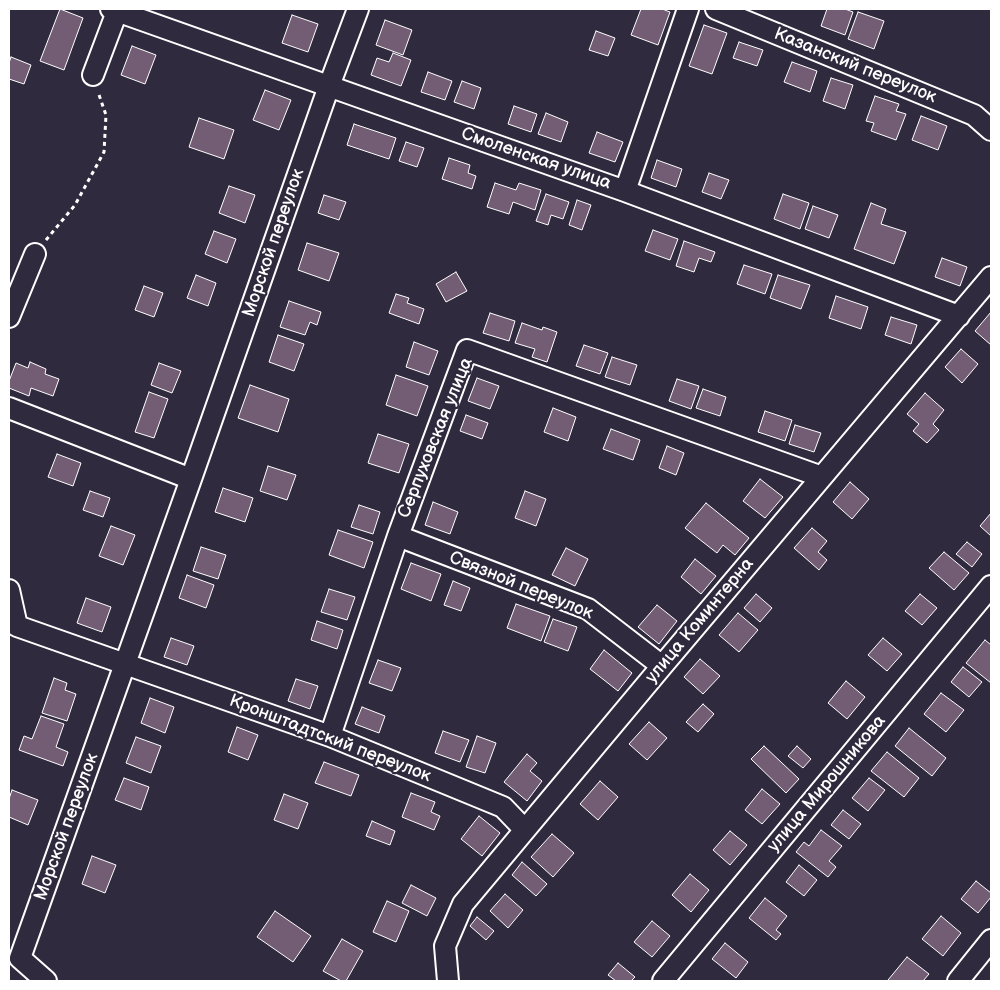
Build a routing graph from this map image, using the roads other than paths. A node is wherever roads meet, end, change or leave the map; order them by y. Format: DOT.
graph roads {
  1 [pos="358,9"];
  2 [pos="688,9"];
  3 [pos="716,9"];
  4 [pos="115,10"];
  5 [pos="93,75"];
  6 [pos="329,86"];
  7 [pos="991,130"];
  8 [pos="625,191"];
  9 [pos="35,254"];
  10 [pos="991,277"];
  11 [pos="959,316"];
  12 [pos="9,317"];
  13 [pos="9,408"];
  14 [pos="822,476"];
  15 [pos="191,479"];
  16 [pos="398,536"];
  17 [pos="991,586"];
  18 [pos="9,590"];
  19 [pos="13,629"];
  20 [pos="126,663"];
  21 [pos="662,666"];
  22 [pos="330,736"];
  23 [pos="525,830"];
  24 [pos="991,940"];
  25 [pos="46,981"];
  26 [pos="448,981"];
  27 [pos="663,981"];
  28 [pos="958,981"];
  1 -- 6 [label="street, Морской переулок"];
  2 -- 8 [label="street"];
  3 -- 7 [label="street, Казанский переулок"];
  4 -- 5 [label="street"];
  4 -- 6 [label="street, Смоленская улица"];
  6 -- 8 [label="street, Смоленская улица"];
  6 -- 15 [label="street, Морской переулок"];
  8 -- 11 [label="street, Смоленская улица"];
  9 -- 12 [label="street"];
  10 -- 11 [label="street, улица Коминтерна"];
  11 -- 14 [label="street, улица Коминтерна"];
  13 -- 15 [label="street"];
  14 -- 16 [label="street, Серпуховская улица"];
  14 -- 21 [label="street, улица Коминтерна"];
  15 -- 20 [label="street, Морской переулок"];
  16 -- 21 [label="street, Связной переулок"];
  16 -- 22 [label="street, Серпуховская улица"];
  17 -- 27 [label="street, улица Мирошникова"];
  18 -- 19 [label="street"];
  19 -- 20 [label="street"];
  20 -- 22 [label="street, Кронштадтский переулок"];
  20 -- 25 [label="street, Морской переулок"];
  21 -- 23 [label="street, улица Коминтерна"];
  22 -- 23 [label="street, Кронштадтский переулок"];
  23 -- 26 [label="street, улица Коминтерна"];
  24 -- 28 [label="street"];
}
